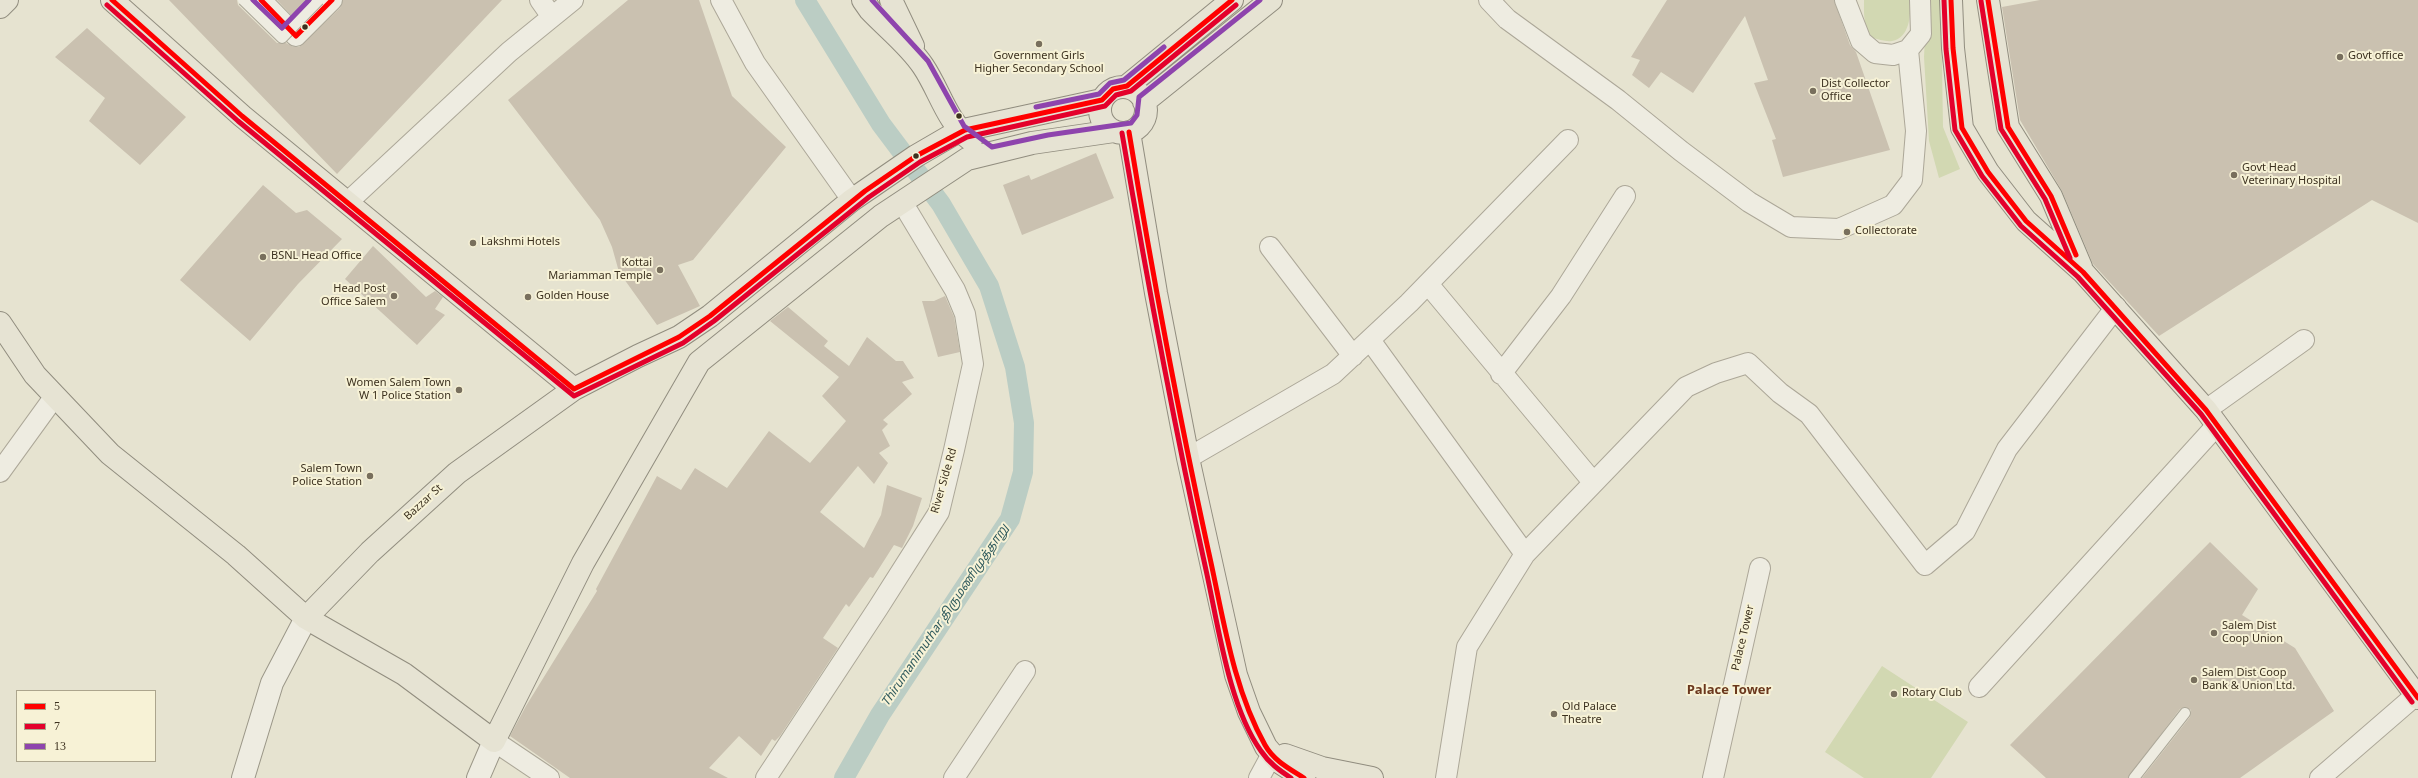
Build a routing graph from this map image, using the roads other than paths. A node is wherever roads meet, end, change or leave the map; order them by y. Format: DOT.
graph roads {
  1 [pos="7,0"];
  2 [pos="112,0"];
  3 [pos="243,0"];
  4 [pos="261,0"];
  5 [pos="319,0"];
  6 [pos="332,0"];
  7 [pos="540,0"];
  8 [pos="573,0"];
  9 [pos="721,0"];
  10 [pos="891,0"];
  11 [pos="1232,0"];
  12 [pos="1271,0"];
  13 [pos="1489,0"];
  14 [pos="1845,0"];
  15 [pos="1920,0"];
  16 [pos="1951,0"];
  17 [pos="1988,0"];
  18 [pos="867,5"];
  19 [pos="0,7"];
  20 [pos="552,17"];
  21 [pos="1908,50"];
  22 [pos="923,65"];
  23 [pos="1127,86"];
  24 [pos="1102,100"];
  25 [pos="1144,102"];
  26 [pos="959,131"];
  27 [pos="1121,132"];
  28 [pos="1568,140"];
  29 [pos="991,155"];
  30 [pos="859,195"];
  31 [pos="1625,196"];
  32 [pos="349,201"];
  33 [pos="902,202"];
  34 [pos="1270,247"];
  35 [pos="2083,272"];
  36 [pos="1428,284"];
  37 [pos="2116,307"];
  38 [pos="0,323"];
  39 [pos="679,338"];
  40 [pos="1370,340"];
  41 [pos="2304,340"];
  42 [pos="1353,356"];
  43 [pos="699,362"];
  44 [pos="1501,374"];
  45 [pos="574,388"];
  46 [pos="56,396"];
  47 [pos="2211,418"];
  48 [pos="1188,458"];
  49 [pos="0,472"];
  50 [pos="1593,482"];
  51 [pos="1525,554"];
  52 [pos="1760,568"];
  53 [pos="306,618"];
  54 [pos="1025,671"];
  55 [pos="1979,687"];
  56 [pos="2417,697"];
  57 [pos="2186,713"];
  58 [pos="494,741"];
  59 [pos="1269,750"];
  60 [pos="243,778"];
  61 [pos="478,778"];
  62 [pos="549,778"];
  63 [pos="766,778"];
  64 [pos="954,778"];
  65 [pos="1259,778"];
  66 [pos="1304,778"];
  67 [pos="1372,778"];
  68 [pos="1446,778"];
  69 [pos="1713,778"];
  70 [pos="2134,778"];
  71 [pos="2320,778"];
  1 -- 19 [label="main road"];
  2 -- 32 [label="main road"];
  3 -- 5 [label="lane, bridge"];
  4 -- 6 [label="street"];
  7 -- 20 [label="street"];
  8 -- 20 [label="street"];
  9 -- 30 [label="street"];
  10 -- 22 [label="main road"];
  11 -- 23 [label="main road"];
  12 -- 25 [label="main road"];
  13 -- 21 [label="street"];
  14 -- 21 [label="street"];
  15 -- 21 [label="street"];
  16 -- 35 [label="main road"];
  17 -- 35 [label="main road"];
  18 -- 22 [label="main road"];
  20 -- 32 [label="street"];
  22 -- 26 [label="main road"];
  23 -- 24 [label="main road"];
  23 -- 25 [label="main road"];
  24 -- 26 [label="main road, Bazzar St"];
  24 -- 27 [label="main road"];
  25 -- 27 [label="main road"];
  26 -- 29 [label="main road"];
  26 -- 30 [label="main road, Bazzar St"];
  27 -- 29 [label="main road"];
  27 -- 48 [label="main road"];
  28 -- 36 [label="street"];
  29 -- 33 [label="main road"];
  30 -- 39 [label="main road, Bazzar St"];
  31 -- 44 [label="street"];
  32 -- 45 [label="main road"];
  33 -- 43 [label="main road"];
  33 -- 63 [label="street, River Side Rd"];
  34 -- 42 [label="street"];
  35 -- 37 [label="main road"];
  36 -- 40 [label="street"];
  36 -- 44 [label="street"];
  37 -- 47 [label="main road"];
  37 -- 50 [label="street"];
  38 -- 46 [label="main road"];
  39 -- 43 [label="main road"];
  39 -- 45 [label="main road, Bazzar St"];
  40 -- 42 [label="street"];
  40 -- 51 [label="street"];
  41 -- 47 [label="street"];
  42 -- 48 [label="street"];
  43 -- 58 [label="main road"];
  44 -- 50 [label="street"];
  45 -- 53 [label="main road, Bazzar St"];
  46 -- 49 [label="street"];
  46 -- 53 [label="main road"];
  47 -- 55 [label="street"];
  47 -- 56 [label="main road"];
  48 -- 59 [label="main road"];
  50 -- 51 [label="street"];
  51 -- 68 [label="street"];
  52 -- 69 [label="street, Palace Tower"];
  53 -- 58 [label="main road"];
  53 -- 60 [label="main road, Bazzar St"];
  54 -- 64 [label="street"];
  56 -- 71 [label="street"];
  57 -- 70 [label="lane"];
  58 -- 61 [label="main road"];
  58 -- 62 [label="street"];
  59 -- 65 [label="street"];
  59 -- 66 [label="main road"];
  59 -- 67 [label="main road"];
}
